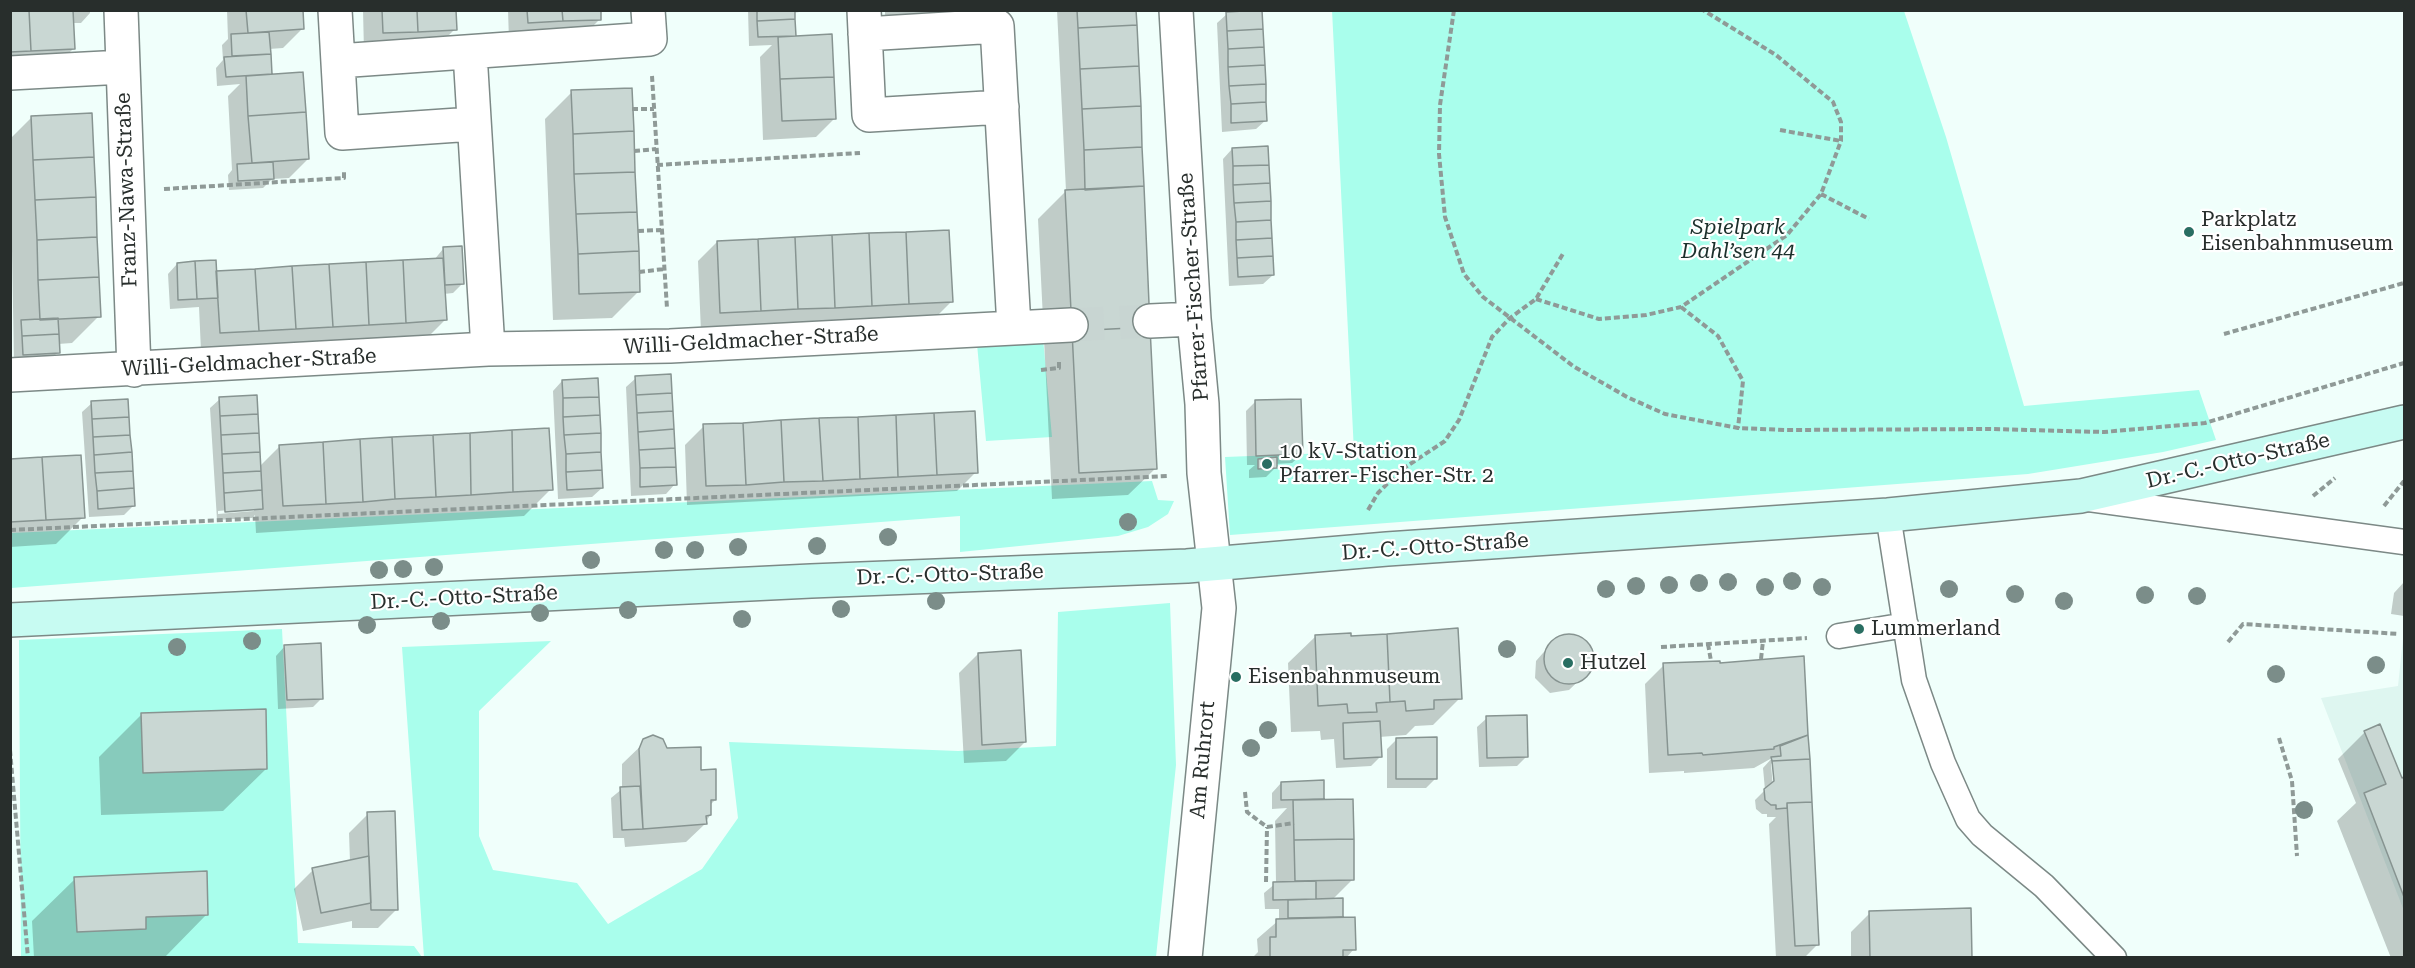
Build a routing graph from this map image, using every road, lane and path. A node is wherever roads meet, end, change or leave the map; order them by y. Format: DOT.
graph roads {
  1 [pos="121,10"];
  2 [pos="334,10"];
  3 [pos="1176,10"];
  4 [pos="1454,10"];
  5 [pos="1703,10"];
  6 [pos="864,22"];
  7 [pos="649,25"];
  8 [pos="470,53"];
  9 [pos="338,61"];
  10 [pos="123,67"];
  11 [pos="10,73"];
  12 [pos="1002,107"];
  13 [pos="632,109"];
  14 [pos="654,109"];
  15 [pos="869,115"];
  16 [pos="473,124"];
  17 [pos="1780,130"];
  18 [pos="342,133"];
  19 [pos="1841,141"];
  20 [pos="656,149"];
  21 [pos="634,151"];
  22 [pos="657,165"];
  23 [pos="128,192"];
  24 [pos="1821,194"];
  25 [pos="1869,219"];
  26 [pos="662,230"];
  27 [pos="638,231"];
  28 [pos="1564,252"];
  29 [pos="664,269"];
  30 [pos="639,272"];
  31 [pos="2404,283"];
  32 [pos="1536,299"];
  33 [pos="1681,307"];
  34 [pos="1510,318"];
  35 [pos="1194,319"];
  36 [pos="1150,321"];
  37 [pos="1071,325"];
  38 [pos="1014,327"];
  39 [pos="2224,334"];
  40 [pos="670,346"];
  41 [pos="488,350"];
  42 [pos="2404,363"];
  43 [pos="134,370"];
  44 [pos="10,375"];
  45 [pos="2404,422"];
  46 [pos="1738,428"];
  47 [pos="1204,473"];
  48 [pos="2072,497"];
  49 [pos="1368,510"];
  50 [pos="1888,516"];
  51 [pos="10,530"];
  52 [pos="2404,542"];
  53 [pos="1214,563"];
  54 [pos="10,620"];
  55 [pos="1906,625"];
  56 [pos="2399,634"];
  57 [pos="1839,636"];
  58 [pos="1762,640"];
  59 [pos="2228,642"];
  60 [pos="1708,644"];
  61 [pos="1661,647"];
  62 [pos="1761,659"];
  63 [pos="1711,661"];
  64 [pos="2279,738"];
  65 [pos="10,750"];
  66 [pos="1245,792"];
  67 [pos="1294,823"];
  68 [pos="1267,827"];
  69 [pos="2297,856"];
  70 [pos="1266,882"];
  71 [pos="28,957"];
  72 [pos="1185,957"];
  73 [pos="2115,957"];
  1 -- 10 [label="street, Franz-Nawa-Straße"];
  2 -- 9 [label="street"];
  3 -- 35 [label="street, Pfarrer-Fischer-Straße"];
  4 -- 34 [label="path"];
  5 -- 19 [label="path"];
  6 -- 12 [label="street"];
  6 -- 15 [label="street"];
  7 -- 8 [label="street"];
  7 -- 14 [label="path"];
  8 -- 9 [label="street"];
  8 -- 16 [label="street"];
  9 -- 18 [label="street"];
  10 -- 11 [label="street"];
  10 -- 23 [label="street, Franz-Nawa-Straße"];
  12 -- 15 [label="street"];
  12 -- 38 [label="street"];
  13 -- 14 [label="path"];
  14 -- 20 [label="path"];
  15 -- 22 [label="path"];
  16 -- 18 [label="street"];
  16 -- 41 [label="street"];
  17 -- 19 [label="path"];
  18 -- 23 [label="path"];
  19 -- 24 [label="path"];
  20 -- 21 [label="path"];
  20 -- 22 [label="path"];
  22 -- 26 [label="path"];
  23 -- 43 [label="street, Franz-Nawa-Straße"];
  24 -- 25 [label="path"];
  24 -- 33 [label="path"];
  26 -- 27 [label="path"];
  26 -- 29 [label="path"];
  28 -- 32 [label="path"];
  29 -- 30 [label="path"];
  29 -- 40 [label="path"];
  31 -- 39 [label="path"];
  32 -- 33 [label="path"];
  32 -- 34 [label="path"];
  33 -- 46 [label="path"];
  34 -- 46 [label="path"];
  34 -- 49 [label="path"];
  35 -- 36 [label="street"];
  35 -- 47 [label="street, Pfarrer-Fischer-Straße"];
  37 -- 38 [label="street, Willi-Geldmacher-Straße"];
  38 -- 40 [label="street, Willi-Geldmacher-Straße"];
  40 -- 41 [label="street, Willi-Geldmacher-Straße"];
  41 -- 43 [label="street, Willi-Geldmacher-Straße"];
  42 -- 46 [label="path"];
  43 -- 44 [label="street, Willi-Geldmacher-Straße"];
  45 -- 48 [label="street, Dr.-C.-Otto-Straße"];
  47 -- 51 [label="path"];
  47 -- 53 [label="street, Pfarrer-Fischer-Straße"];
  48 -- 50 [label="street, Dr.-C.-Otto-Straße"];
  48 -- 52 [label="lane, Dr.-C.-Otto-Straße"];
  50 -- 53 [label="street, Dr.-C.-Otto-Straße"];
  50 -- 55 [label="lane"];
  53 -- 54 [label="street, Dr.-C.-Otto-Straße"];
  53 -- 72 [label="street, Am Ruhrort"];
  55 -- 57 [label="lane"];
  55 -- 73 [label="lane"];
  56 -- 59 [label="path"];
  57 -- 58 [label="path"];
  58 -- 60 [label="path"];
  58 -- 62 [label="path"];
  60 -- 61 [label="path"];
  60 -- 63 [label="path"];
  64 -- 69 [label="path"];
  65 -- 71 [label="path"];
  66 -- 68 [label="path"];
  67 -- 68 [label="path"];
  68 -- 70 [label="path"];
}
